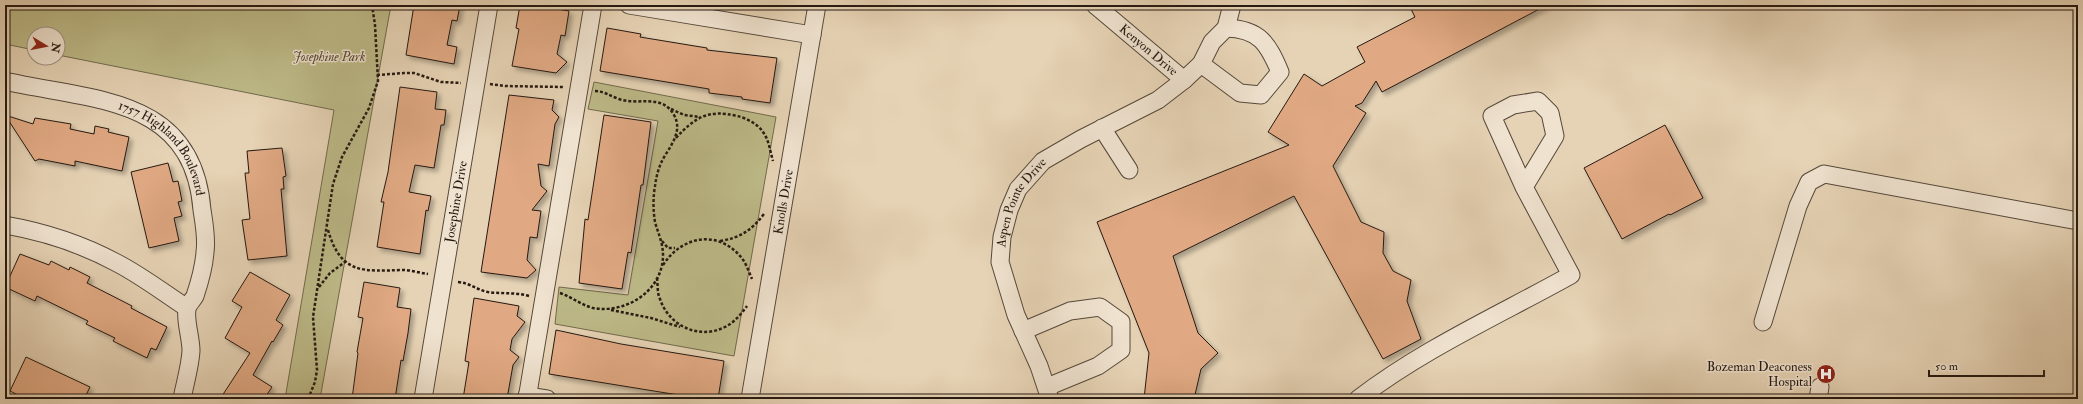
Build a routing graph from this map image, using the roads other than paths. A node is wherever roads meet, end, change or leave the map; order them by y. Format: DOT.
graph roads {
  1 [pos="490,5"];
  2 [pos="593,5"];
  3 [pos="629,5"];
  4 [pos="817,5"];
  5 [pos="1095,5"];
  6 [pos="1232,5"];
  7 [pos="1226,28"];
  8 [pos="812,35"];
  9 [pos="1202,64"];
  10 [pos="1184,80"];
  11 [pos="5,81"];
  12 [pos="1102,128"];
  13 [pos="1129,170"];
  14 [pos="1524,187"];
  15 [pos="2078,221"];
  16 [pos="5,225"];
  17 [pos="187,308"];
  18 [pos="1763,322"];
  19 [pos="1023,332"];
  20 [pos="1048,393"];
  21 [pos="527,397"];
  22 [pos="182,399"];
  23 [pos="423,399"];
  24 [pos="547,399"];
  25 [pos="750,399"];
  26 [pos="1358,399"];
  1 -- 23 [label="street, Josephine Drive"];
  2 -- 21 [label="street"];
  3 -- 8 [label="street"];
  4 -- 8 [label="street, Knolls Drive"];
  5 -- 10 [label="street, Kenyon Drive"];
  6 -- 7 [label="street"];
  7 -- 9 [label="street"];
  7 -- 9 [label="street"];
  8 -- 25 [label="street, Knolls Drive"];
  9 -- 10 [label="street, Aspen Pointe Drive"];
  10 -- 12 [label="street, Aspen Pointe Drive"];
  11 -- 17 [label="street, 1757 Highland Boulevard"];
  12 -- 13 [label="street"];
  12 -- 19 [label="street, Aspen Pointe Drive"];
  14 -- 14 [label="street"];
  14 -- 26 [label="street"];
  15 -- 18 [label="street"];
  16 -- 17 [label="street"];
  17 -- 22 [label="street"];
  19 -- 20 [label="street, Aspen Pointe Drive"];
  19 -- 20 [label="street"];
  21 -- 24 [label="street"];
}
